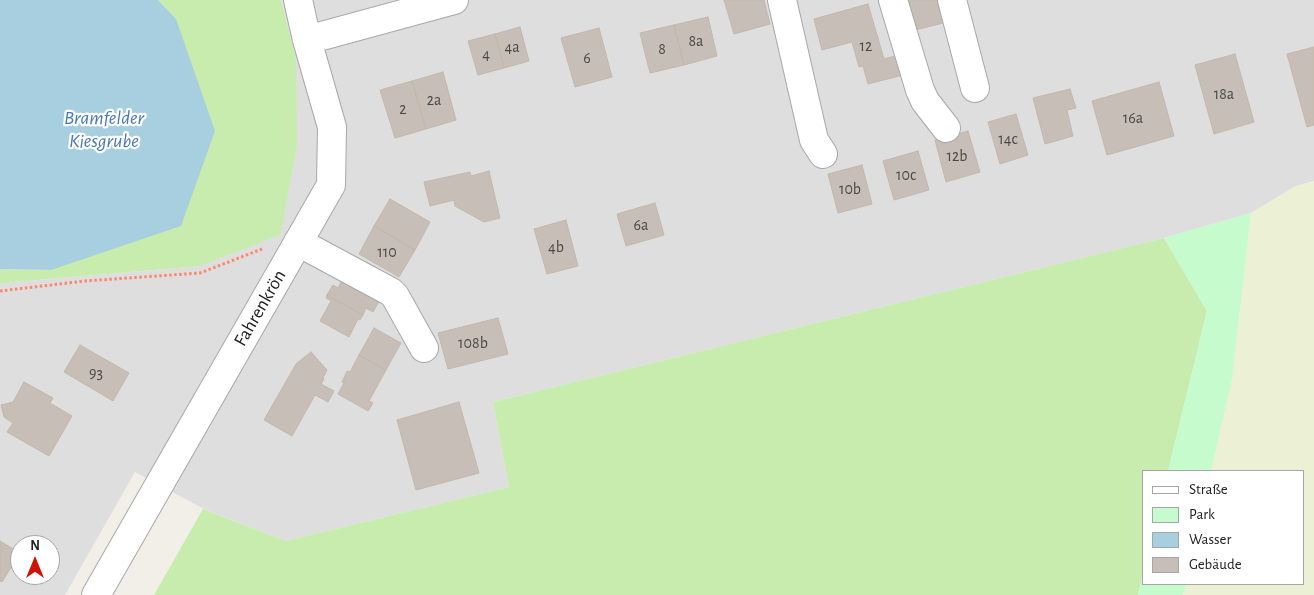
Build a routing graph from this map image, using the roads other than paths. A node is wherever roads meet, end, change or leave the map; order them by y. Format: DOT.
graph roads {
  1 [pos="298,0"];
  2 [pos="454,0"];
  3 [pos="782,0"];
  4 [pos="878,0"];
  5 [pos="893,0"];
  6 [pos="952,0"];
  7 [pos="886,27"];
  8 [pos="307,40"];
  9 [pos="975,88"];
  10 [pos="946,128"];
  11 [pos="823,154"];
  12 [pos="298,242"];
  13 [pos="424,348"];
  14 [pos="96,595"];
  1 -- 8 [label="street, Fahrenkrön"];
  2 -- 8 [label="street"];
  3 -- 11 [label="street"];
  4 -- 7 [label="street"];
  5 -- 10 [label="street"];
  6 -- 9 [label="street"];
  8 -- 12 [label="street, Fahrenkrön"];
  12 -- 13 [label="street"];
  12 -- 14 [label="street, Fahrenkrön"];
}
